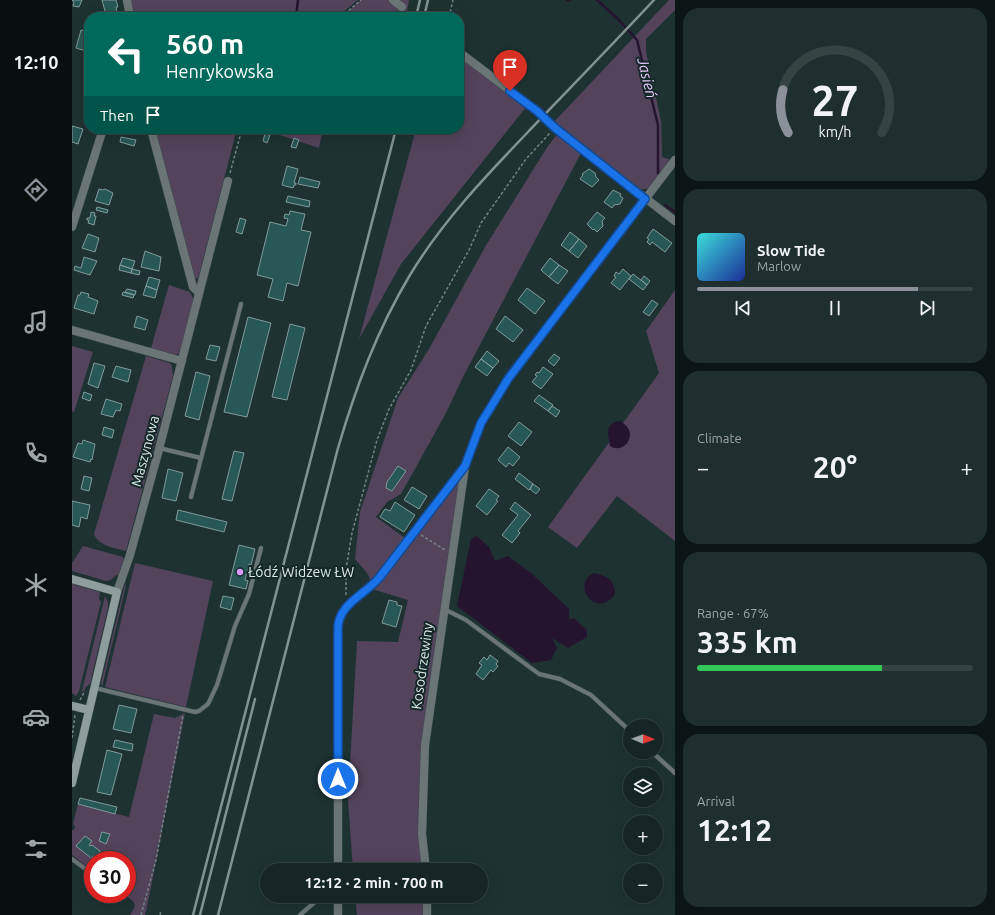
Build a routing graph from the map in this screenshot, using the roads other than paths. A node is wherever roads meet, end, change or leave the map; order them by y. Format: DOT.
graph roads {
  1 [pos="127,0"];
  2 [pos="394,0"];
  3 [pos="402,7"];
  4 [pos="129,12"];
  5 [pos="464,56"];
  6 [pos="101,134"];
  7 [pos="152,134"];
  8 [pos="675,160"];
  9 [pos="228,181"];
  10 [pos="645,199"];
  11 [pos="675,221"];
  12 [pos="72,227"];
  13 [pos="199,293"];
  14 [pos="241,304"];
  15 [pos="72,330"];
  16 [pos="182,361"];
  17 [pos="159,448"];
  18 [pos="201,458"];
  19 [pos="465,466"];
  20 [pos="191,497"];
  21 [pos="261,548"];
  22 [pos="72,579"];
  23 [pos="117,592"];
  24 [pos="443,609"];
  25 [pos="94,688"];
  26 [pos="72,706"];
  27 [pos="89,710"];
  28 [pos="623,725"];
  29 [pos="660,759"];
  30 [pos="675,773"];
  31 [pos="72,783"];
  32 [pos="72,859"];
  33 [pos="338,863"];
  34 [pos="425,863"];
  35 [pos="84,868"];
  36 [pos="314,903"];
  37 [pos="338,903"];
  38 [pos="427,903"];
  39 [pos="300,915"];
  40 [pos="338,915"];
  41 [pos="427,915"];
  1 -- 4 [label="street"];
  2 -- 3 [label="street"];
  5 -- 10 [label="street"];
  6 -- 12 [label="street"];
  7 -- 13 [label="street"];
  8 -- 10 [label="street"];
  9 -- 13 [label="street, Maszynowa"];
  10 -- 11 [label="street"];
  10 -- 19 [label="street"];
  13 -- 16 [label="street, Maszynowa"];
  14 -- 18 [label="lane"];
  15 -- 16 [label="street"];
  16 -- 17 [label="street, Maszynowa"];
  17 -- 18 [label="lane"];
  17 -- 23 [label="street, Maszynowa"];
  18 -- 20 [label="lane"];
  19 -- 24 [label="street, Kosodrzewiny"];
  19 -- 33 [label="street"];
  21 -- 25 [label="lane"];
  22 -- 23 [label="street"];
  23 -- 25 [label="street, Maszynowa"];
  24 -- 28 [label="lane"];
  24 -- 34 [label="street, Kosodrzewiny"];
  25 -- 27 [label="street, Maszynowa"];
  26 -- 27 [label="street"];
  27 -- 31 [label="street, Maszynowa"];
  29 -- 30 [label="lane"];
  32 -- 35 [label="lane"];
  36 -- 39 [label="lane"];
  37 -- 40 [label="street"];
  38 -- 41 [label="street"];
}
